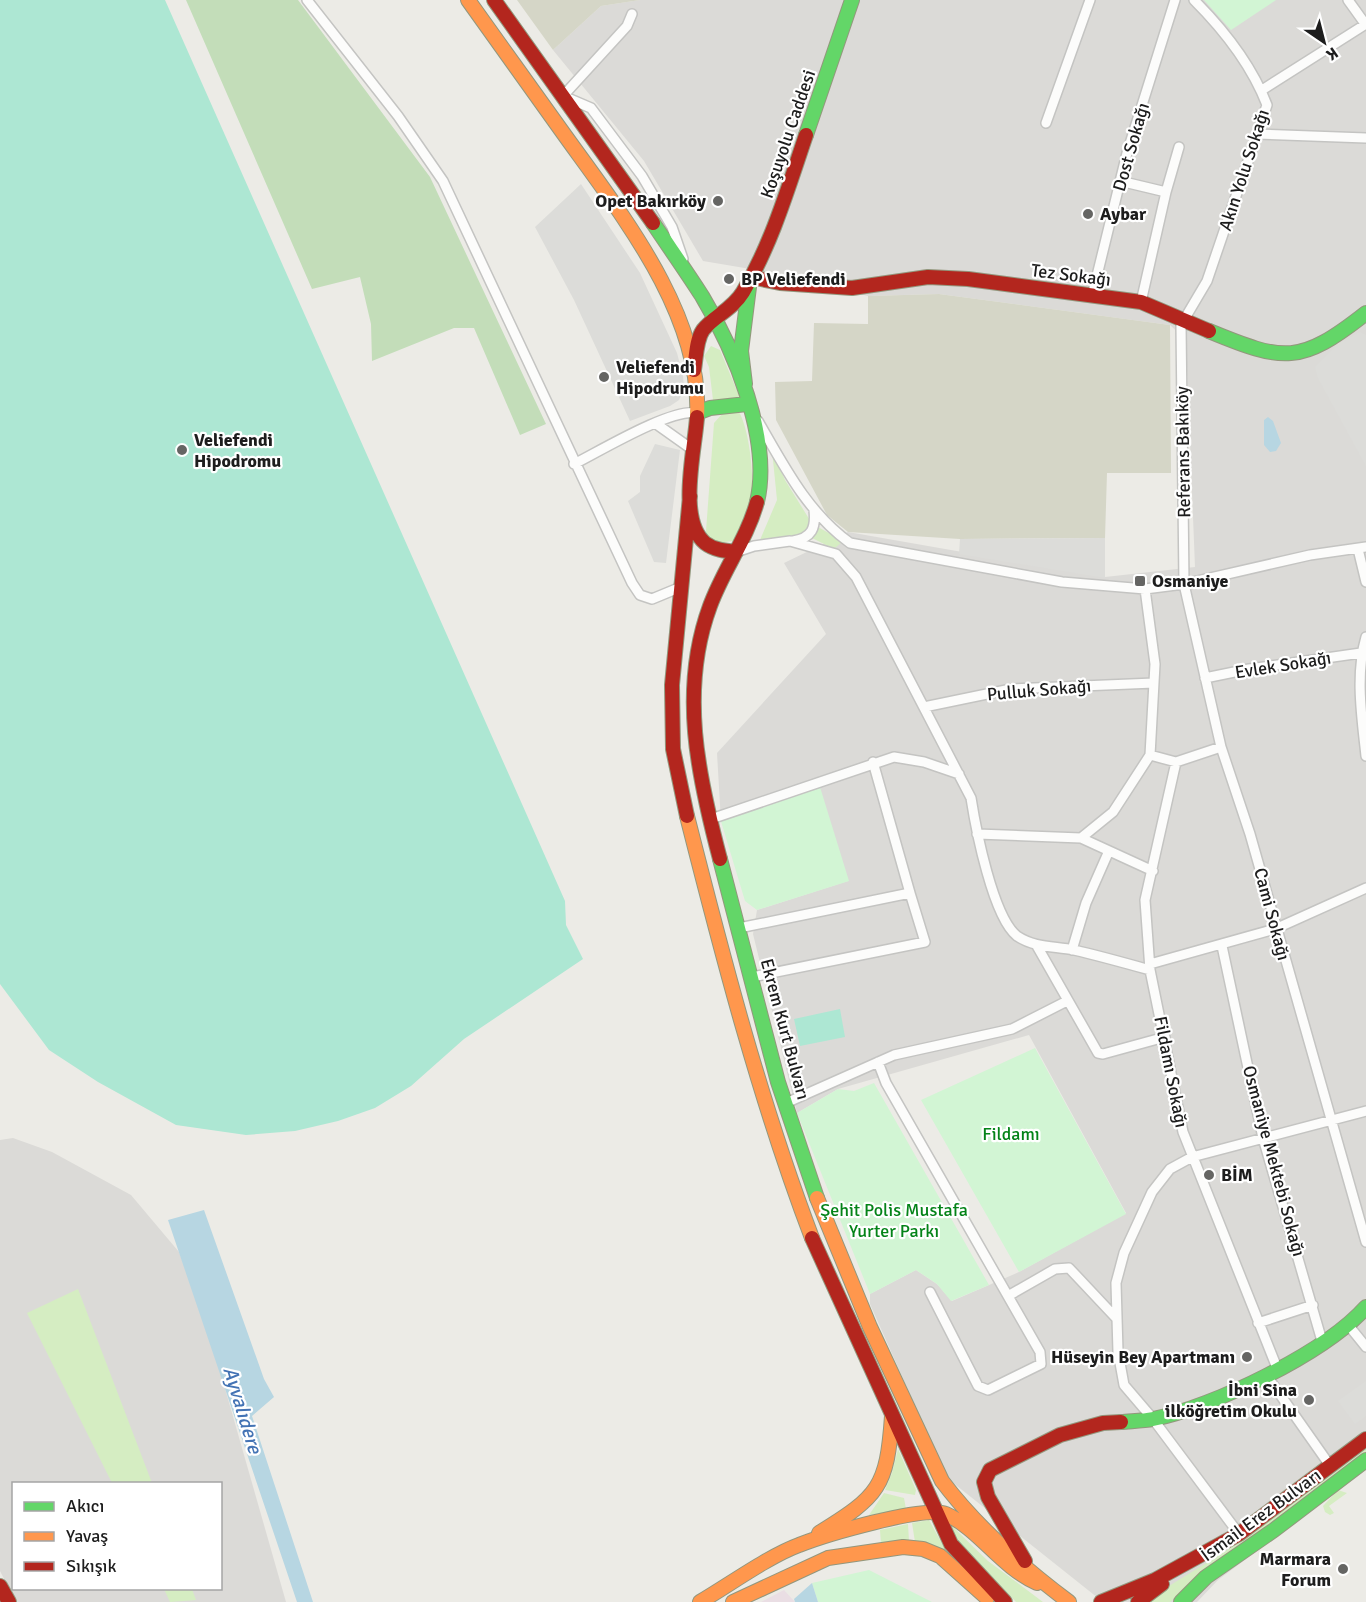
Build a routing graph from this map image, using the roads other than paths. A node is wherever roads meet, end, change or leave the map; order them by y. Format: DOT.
graph roads {
  1 [pos="307,0"];
  2 [pos="468,0"];
  3 [pos="494,0"];
  4 [pos="852,0"];
  5 [pos="1090,0"];
  6 [pos="1175,0"];
  7 [pos="1194,0"];
  8 [pos="1348,0"];
  9 [pos="632,14"];
  10 [pos="1366,25"];
  11 [pos="1262,90"];
  12 [pos="563,96"];
  13 [pos="1046,123"];
  14 [pos="1257,134"];
  15 [pos="1366,138"];
  16 [pos="1179,147"];
  17 [pos="1120,181"];
  18 [pos="1166,192"];
  19 [pos="751,277"];
  20 [pos="1092,296"];
  21 [pos="1141,302"];
  22 [pos="1364,318"];
  23 [pos="715,319"];
  24 [pos="1185,320"];
  25 [pos="694,378"];
  26 [pos="747,404"];
  27 [pos="698,413"];
  28 [pos="655,423"];
  29 [pos="693,450"];
  30 [pos="574,464"];
  31 [pos="690,496"];
  32 [pos="814,510"];
  33 [pos="790,542"];
  34 [pos="850,543"];
  35 [pos="1362,548"];
  36 [pos="736,552"];
  37 [pos="836,554"];
  38 [pos="1366,582"];
  39 [pos="1184,584"];
  40 [pos="681,587"];
  41 [pos="1145,589"];
  42 [pos="1366,637"];
  43 [pos="1361,653"];
  44 [pos="1205,678"];
  45 [pos="1154,683"];
  46 [pos="1364,694"];
  47 [pos="924,707"];
  48 [pos="1221,747"];
  49 [pos="1150,755"];
  50 [pos="1366,756"];
  51 [pos="873,762"];
  52 [pos="1176,762"];
  53 [pos="959,774"];
  54 [pos="711,819"];
  55 [pos="977,834"];
  56 [pos="1081,838"];
  57 [pos="1108,852"];
  58 [pos="1153,872"];
  59 [pos="1366,888"];
  60 [pos="910,893"];
  61 [pos="739,928"];
  62 [pos="1275,929"];
  63 [pos="1037,946"];
  64 [pos="1222,946"];
  65 [pos="1072,950"];
  66 [pos="1150,967"];
  67 [pos="752,977"];
  68 [pos="1067,1001"];
  69 [pos="1165,1037"];
  70 [pos="878,1062"];
  71 [pos="786,1103"];
  72 [pos="1366,1111"];
  73 [pos="1330,1122"];
  74 [pos="1263,1138"];
  75 [pos="1192,1157"];
  76 [pos="1366,1242"];
  77 [pos="930,1292"];
  78 [pos="1008,1296"];
  79 [pos="1313,1305"];
  80 [pos="1366,1307"];
  81 [pos="1117,1319"];
  82 [pos="1258,1323"];
  83 [pos="1348,1326"];
  84 [pos="1322,1341"];
  85 [pos="1366,1347"];
  86 [pos="1272,1372"];
  87 [pos="892,1413"];
  88 [pos="1153,1419"];
  89 [pos="1366,1439"];
  90 [pos="1366,1460"];
  91 [pos="1331,1467"];
  92 [pos="934,1511"];
  93 [pos="865,1525"];
  94 [pos="1239,1534"];
  95 [pos="798,1545"];
  96 [pos="870,1550"];
  97 [pos="1203,1555"];
  98 [pos="1031,1571"];
  99 [pos="1046,1585"];
  100 [pos="0,1586"];
  101 [pos="9,1602"];
  102 [pos="700,1602"];
  103 [pos="733,1602"];
  104 [pos="994,1602"];
  105 [pos="1005,1602"];
  106 [pos="1069,1602"];
  107 [pos="1101,1602"];
  108 [pos="1138,1602"];
  109 [pos="1181,1602"];
  1 -- 30 [label="street"];
  2 -- 25 [label="main road"];
  3 -- 12 [label="main road"];
  4 -- 19 [label="main road, Koşuyolu Caddesi"];
  5 -- 13 [label="street"];
  6 -- 17 [label="street, Dost Sokağı"];
  7 -- 11 [label="street, Akın Yolu Sokağı"];
  8 -- 10 [label="street"];
  9 -- 12 [label="street"];
  10 -- 11 [label="street"];
  11 -- 14 [label="street, Akın Yolu Sokağı"];
  12 -- 23 [label="main road"];
  14 -- 15 [label="street"];
  14 -- 24 [label="street, Akın Yolu Sokağı"];
  16 -- 18 [label="street"];
  17 -- 18 [label="street"];
  17 -- 20 [label="street, Dost Sokağı"];
  18 -- 21 [label="street"];
  19 -- 20 [label="main road, Tez Sokağı"];
  19 -- 23 [label="main road"];
  19 -- 26 [label="main road"];
  20 -- 21 [label="main road, Tez Sokağı"];
  21 -- 24 [label="main road, Tez Sokağı"];
  22 -- 24 [label="main road, Tez Sokağı"];
  23 -- 25 [label="main road"];
  23 -- 26 [label="main road"];
  24 -- 39 [label="street, Referans Bakıköy"];
  25 -- 27 [label="main road, Ekrem Kurt Bulvarı"];
  26 -- 27 [label="main road"];
  26 -- 32 [label="street"];
  26 -- 36 [label="main road, Ekrem Kurt Bulvarı"];
  27 -- 28 [label="street"];
  27 -- 29 [label="main road, Ekrem Kurt Bulvarı"];
  28 -- 29 [label="street"];
  28 -- 30 [label="street"];
  29 -- 31 [label="main road, Ekrem Kurt Bulvarı"];
  30 -- 40 [label="street"];
  31 -- 36 [label="main road"];
  31 -- 40 [label="main road, Ekrem Kurt Bulvarı"];
  32 -- 33 [label="street"];
  32 -- 34 [label="street"];
  33 -- 36 [label="street"];
  33 -- 37 [label="street"];
  34 -- 37 [label="street"];
  34 -- 41 [label="street"];
  35 -- 38 [label="street"];
  35 -- 39 [label="street"];
  36 -- 54 [label="main road, Ekrem Kurt Bulvarı"];
  37 -- 47 [label="street"];
  39 -- 41 [label="street"];
  39 -- 44 [label="street, Cami Sokağı"];
  40 -- 87 [label="main road, Ekrem Kurt Bulvarı"];
  41 -- 45 [label="street"];
  42 -- 43 [label="street"];
  43 -- 44 [label="street, Evlek Sokağı"];
  43 -- 46 [label="street"];
  44 -- 48 [label="street, Cami Sokağı"];
  45 -- 47 [label="street, Pulluk Sokağı"];
  45 -- 49 [label="street"];
  46 -- 50 [label="street"];
  47 -- 53 [label="street"];
  48 -- 52 [label="street"];
  48 -- 62 [label="street, Cami Sokağı"];
  49 -- 52 [label="street"];
  49 -- 56 [label="street"];
  51 -- 53 [label="street"];
  51 -- 54 [label="street"];
  51 -- 60 [label="street"];
  52 -- 58 [label="street, Fildamı Sokağı"];
  53 -- 55 [label="street"];
  54 -- 61 [label="main road, Ekrem Kurt Bulvarı"];
  55 -- 56 [label="street"];
  55 -- 63 [label="street"];
  56 -- 57 [label="street"];
  57 -- 58 [label="street"];
  57 -- 65 [label="street"];
  58 -- 66 [label="street, Fildamı Sokağı"];
  59 -- 62 [label="street"];
  60 -- 61 [label="street"];
  60 -- 67 [label="street"];
  61 -- 67 [label="main road, Ekrem Kurt Bulvarı"];
  62 -- 64 [label="street"];
  62 -- 73 [label="street, Cami Sokağı"];
  63 -- 65 [label="street"];
  63 -- 68 [label="street"];
  64 -- 66 [label="street"];
  64 -- 74 [label="street, Osmaniye Mektebi Sokağı"];
  65 -- 66 [label="street"];
  66 -- 69 [label="street, Fildamı Sokağı"];
  67 -- 71 [label="main road, Ekrem Kurt Bulvarı"];
  68 -- 69 [label="street"];
  68 -- 70 [label="street"];
  69 -- 75 [label="street, Fildamı Sokağı"];
  70 -- 71 [label="street"];
  70 -- 78 [label="street"];
  71 -- 98 [label="main road, Ekrem Kurt Bulvarı"];
  72 -- 73 [label="street"];
  73 -- 74 [label="street"];
  73 -- 76 [label="street, Cami Sokağı"];
  74 -- 75 [label="street"];
  74 -- 79 [label="street, Osmaniye Mektebi Sokağı"];
  75 -- 81 [label="street"];
  75 -- 82 [label="street, Fildamı Sokağı"];
  77 -- 78 [label="street"];
  78 -- 81 [label="street"];
  79 -- 82 [label="street"];
  79 -- 84 [label="street, Osmaniye Mektebi Sokağı"];
  80 -- 83 [label="main road"];
  81 -- 88 [label="street"];
  82 -- 86 [label="street, Fildamı Sokağı"];
  83 -- 84 [label="main road"];
  83 -- 85 [label="street"];
  84 -- 86 [label="main road"];
  86 -- 88 [label="main road"];
  86 -- 91 [label="street, Fildamı Sokağı"];
  87 -- 92 [label="main road, Ekrem Kurt Bulvarı"];
  87 -- 95 [label="main road"];
  88 -- 94 [label="street"];
  88 -- 98 [label="main road"];
  89 -- 91 [label="main road, İsmail Erez Bulvarı"];
  90 -- 109 [label="main road, İsmail Erez Bulvarı"];
  91 -- 94 [label="main road, İsmail Erez Bulvarı"];
  92 -- 93 [label="main road"];
  92 -- 99 [label="main road"];
  92 -- 105 [label="main road, Ekrem Kurt Bulvarı"];
  93 -- 95 [label="main road"];
  93 -- 96 [label="main road"];
  94 -- 97 [label="main road, İsmail Erez Bulvarı"];
  95 -- 102 [label="main road"];
  96 -- 103 [label="main road"];
  96 -- 104 [label="main road"];
  97 -- 107 [label="main road"];
  97 -- 108 [label="main road"];
  98 -- 99 [label="main road, Ekrem Kurt Bulvarı"];
  99 -- 106 [label="main road"];
  100 -- 101 [label="main road"];
}
